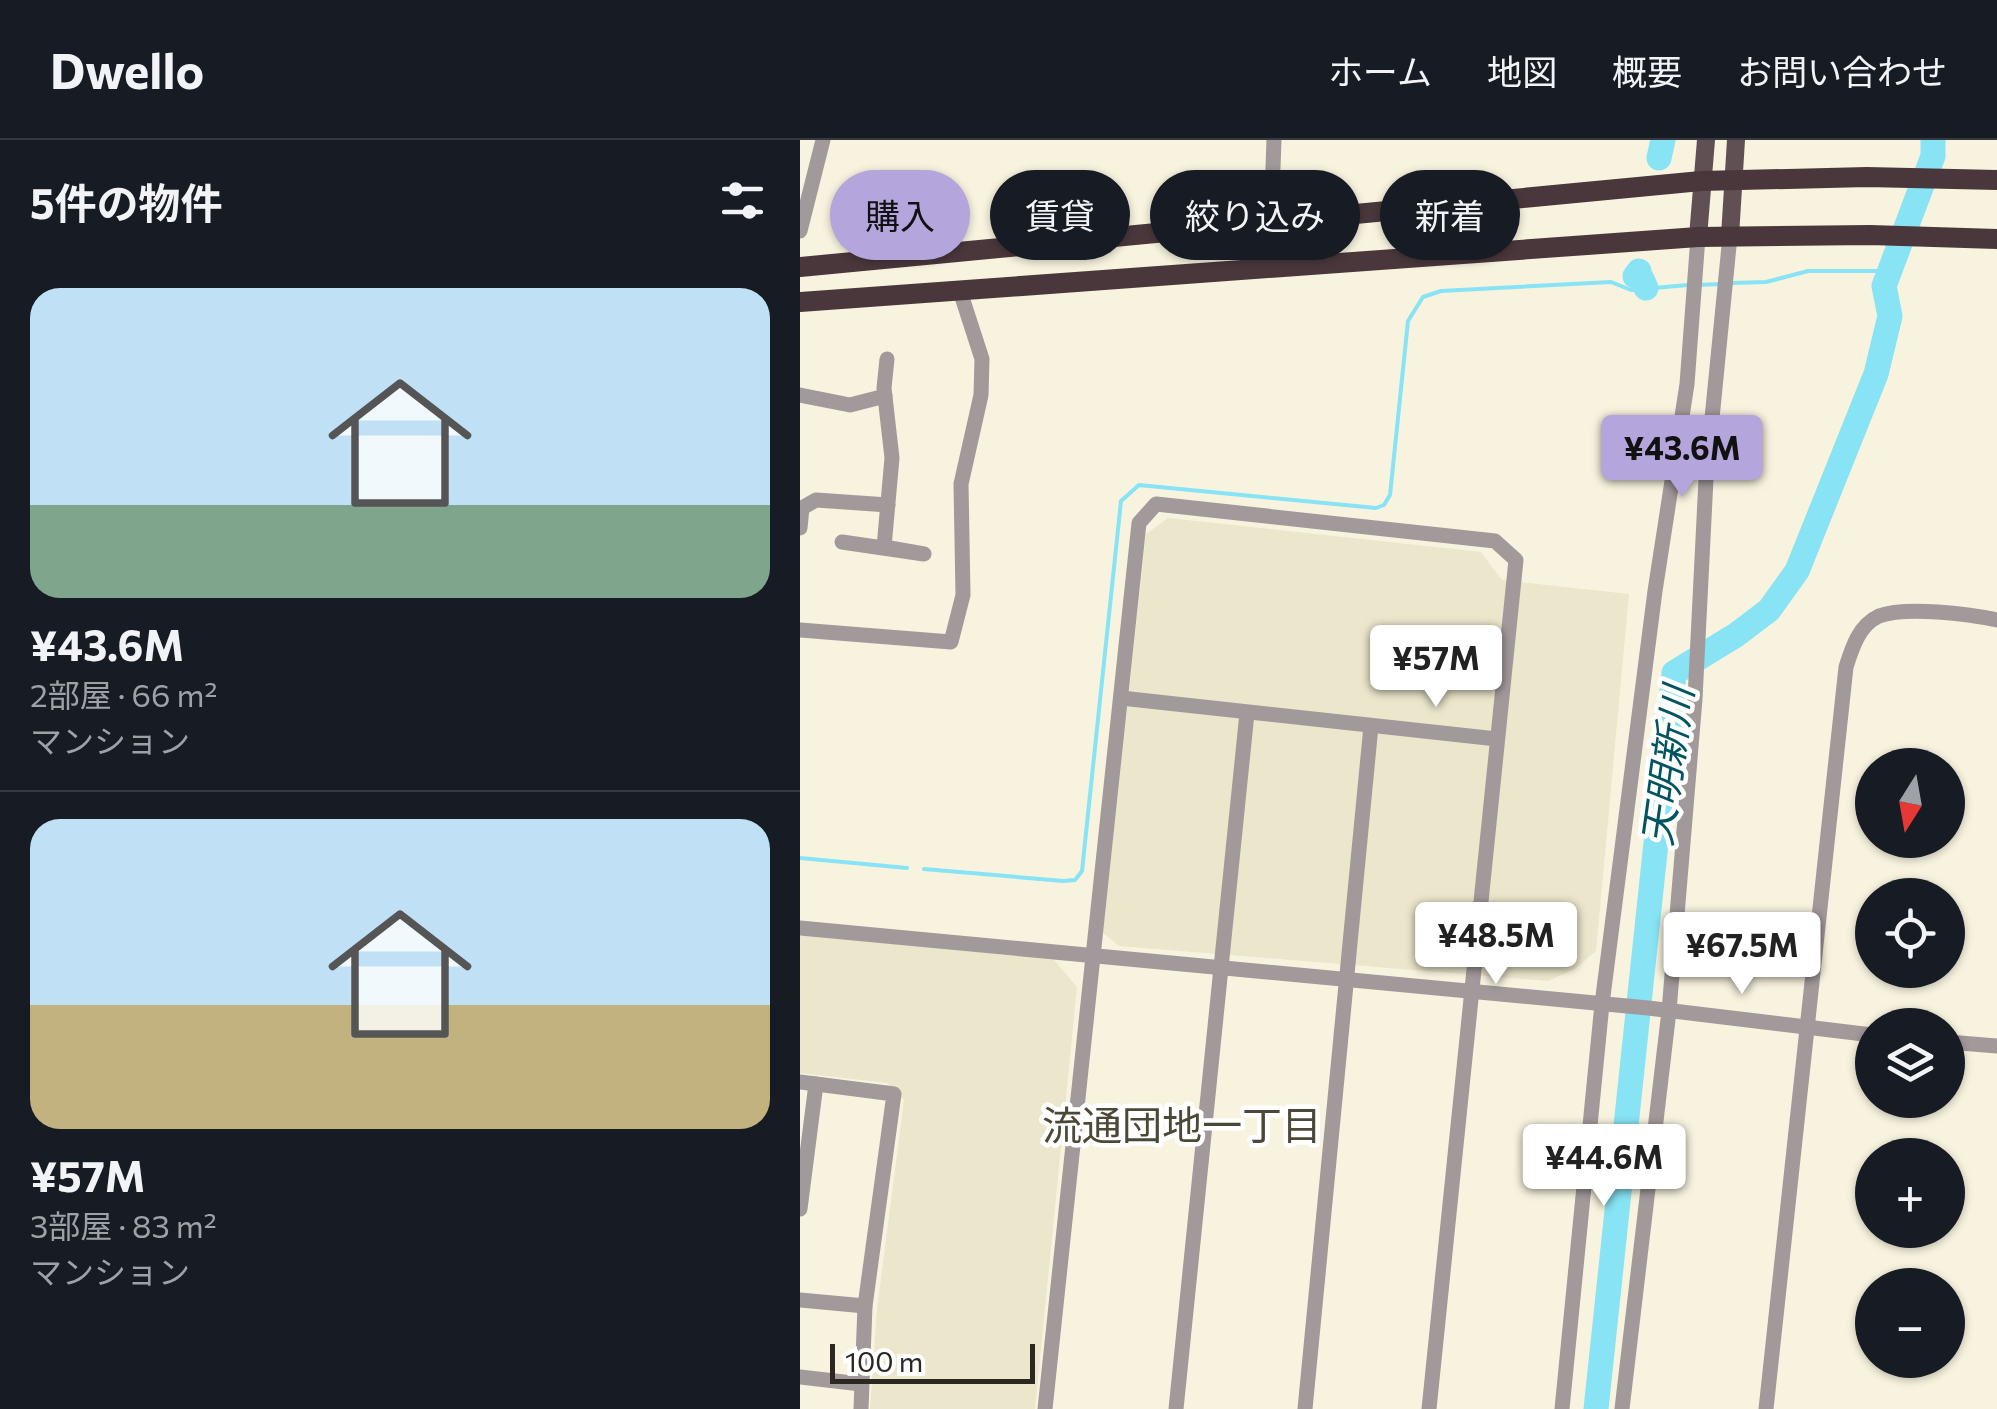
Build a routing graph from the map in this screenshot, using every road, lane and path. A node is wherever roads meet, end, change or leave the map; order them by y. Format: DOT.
graph roads {
  1 [pos="823,140"];
  2 [pos="1274,140"];
  3 [pos="1706,140"];
  4 [pos="1736,140"];
  5 [pos="1273,170"];
  6 [pos="1733,180"];
  7 [pos="1997,180"];
  8 [pos="1701,181"];
  9 [pos="1360,214"];
  10 [pos="800,231"];
  11 [pos="1150,234"];
  12 [pos="1730,236"];
  13 [pos="1698,238"];
  14 [pos="1997,239"];
  15 [pos="800,267"];
  16 [pos="960,290"];
  17 [pos="800,302"];
  18 [pos="887,358"];
  19 [pos="800,395"];
  20 [pos="885,396"];
  21 [pos="888,505"];
  22 [pos="800,528"];
  23 [pos="842,542"];
  24 [pos="1997,620"];
  25 [pos="800,630"];
  26 [pos="1121,698"];
  27 [pos="1247,712"];
  28 [pos="1371,726"];
  29 [pos="1497,738"];
  30 [pos="800,928"];
  31 [pos="1095,958"];
  32 [pos="1220,968"];
  33 [pos="1345,980"];
  34 [pos="1473,992"];
  35 [pos="1608,1005"];
  36 [pos="1669,1011"];
  37 [pos="1808,1029"];
  38 [pos="1855,1033"];
  39 [pos="1965,1043"];
  40 [pos="1997,1046"];
  41 [pos="808,1083"];
  42 [pos="800,1209"];
  43 [pos="800,1300"];
  44 [pos="865,1306"];
  45 [pos="800,1376"];
  46 [pos="861,1384"];
  47 [pos="861,1409"];
  48 [pos="1045,1409"];
  49 [pos="1176,1409"];
  50 [pos="1305,1409"];
  51 [pos="1429,1409"];
  52 [pos="1562,1409"];
  53 [pos="1622,1409"];
  54 [pos="1766,1409"];
  1 -- 10 [label="street"];
  2 -- 5 [label="street"];
  3 -- 8 [label="main road"];
  4 -- 6 [label="main road"];
  6 -- 7 [label="highway"];
  6 -- 8 [label="highway"];
  6 -- 12 [label="main road"];
  8 -- 9 [label="highway"];
  8 -- 13 [label="main road"];
  11 -- 15 [label="highway"];
  12 -- 13 [label="highway"];
  12 -- 14 [label="highway"];
  12 -- 36 [label="street"];
  13 -- 16 [label="highway"];
  13 -- 35 [label="street"];
  16 -- 17 [label="highway"];
  16 -- 25 [label="street"];
  18 -- 20 [label="street"];
  19 -- 20 [label="street"];
  20 -- 21 [label="street"];
  21 -- 22 [label="street"];
  21 -- 23 [label="street"];
  24 -- 37 [label="street"];
  26 -- 27 [label="street"];
  26 -- 29 [label="street"];
  26 -- 31 [label="street"];
  27 -- 28 [label="street"];
  27 -- 32 [label="street"];
  28 -- 29 [label="street"];
  28 -- 33 [label="street"];
  29 -- 34 [label="street"];
  30 -- 31 [label="street"];
  31 -- 32 [label="street"];
  31 -- 48 [label="street"];
  32 -- 33 [label="street"];
  32 -- 49 [label="street"];
  33 -- 34 [label="street"];
  33 -- 50 [label="street"];
  34 -- 35 [label="street"];
  34 -- 51 [label="street"];
  35 -- 36 [label="street"];
  35 -- 52 [label="street"];
  36 -- 37 [label="street"];
  36 -- 53 [label="street"];
  37 -- 38 [label="street"];
  37 -- 54 [label="street"];
  39 -- 40 [label="street"];
  41 -- 42 [label="street"];
  41 -- 44 [label="street"];
  43 -- 44 [label="street"];
  44 -- 46 [label="street"];
  45 -- 46 [label="street"];
  46 -- 47 [label="street"];
}
